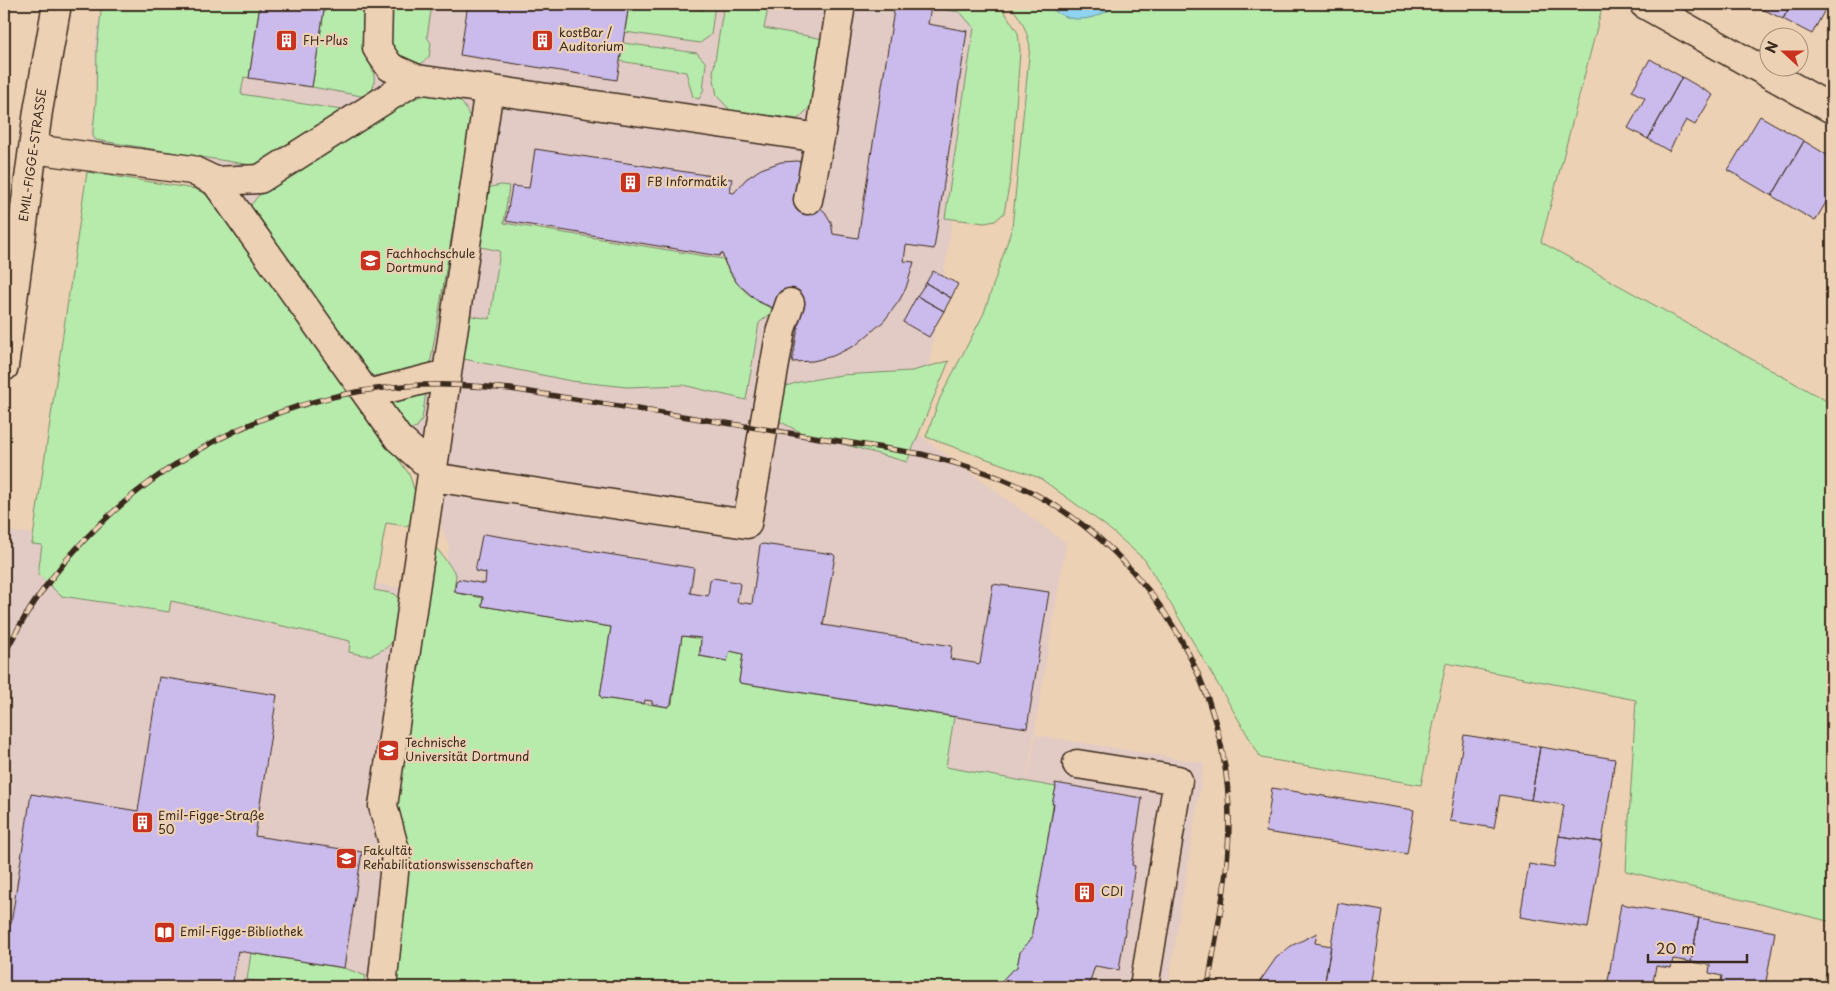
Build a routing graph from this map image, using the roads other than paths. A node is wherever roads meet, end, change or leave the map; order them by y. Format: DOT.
graph roads {
  1 [pos="58,4"];
  2 [pos="378,4"];
  3 [pos="841,4"];
  4 [pos="1644,4"];
  5 [pos="417,79"];
  6 [pos="489,89"];
  7 [pos="1832,109"];
  8 [pos="820,138"];
  9 [pos="33,150"];
  10 [pos="215,181"];
  11 [pos="808,200"];
  12 [pos="790,303"];
  13 [pos="4,366"];
  14 [pos="447,374"];
  15 [pos="366,394"];
  16 [pos="433,473"];
  17 [pos="1077,764"];
  18 [pos="382,987"];
  19 [pos="1144,987"];
  1 -- 9 [label="street, EMIL-FIGGE-STRASSE"];
  2 -- 5 [label="street"];
  3 -- 8 [label="street"];
  4 -- 7 [label="street"];
  5 -- 6 [label="street"];
  5 -- 10 [label="street"];
  6 -- 8 [label="street"];
  6 -- 14 [label="street"];
  8 -- 11 [label="street"];
  9 -- 10 [label="street"];
  9 -- 13 [label="street, EMIL-FIGGE-STRASSE"];
  10 -- 15 [label="street"];
  12 -- 16 [label="street"];
  14 -- 15 [label="street"];
  14 -- 16 [label="street"];
  15 -- 16 [label="street"];
  16 -- 18 [label="street"];
  17 -- 19 [label="street"];
}
